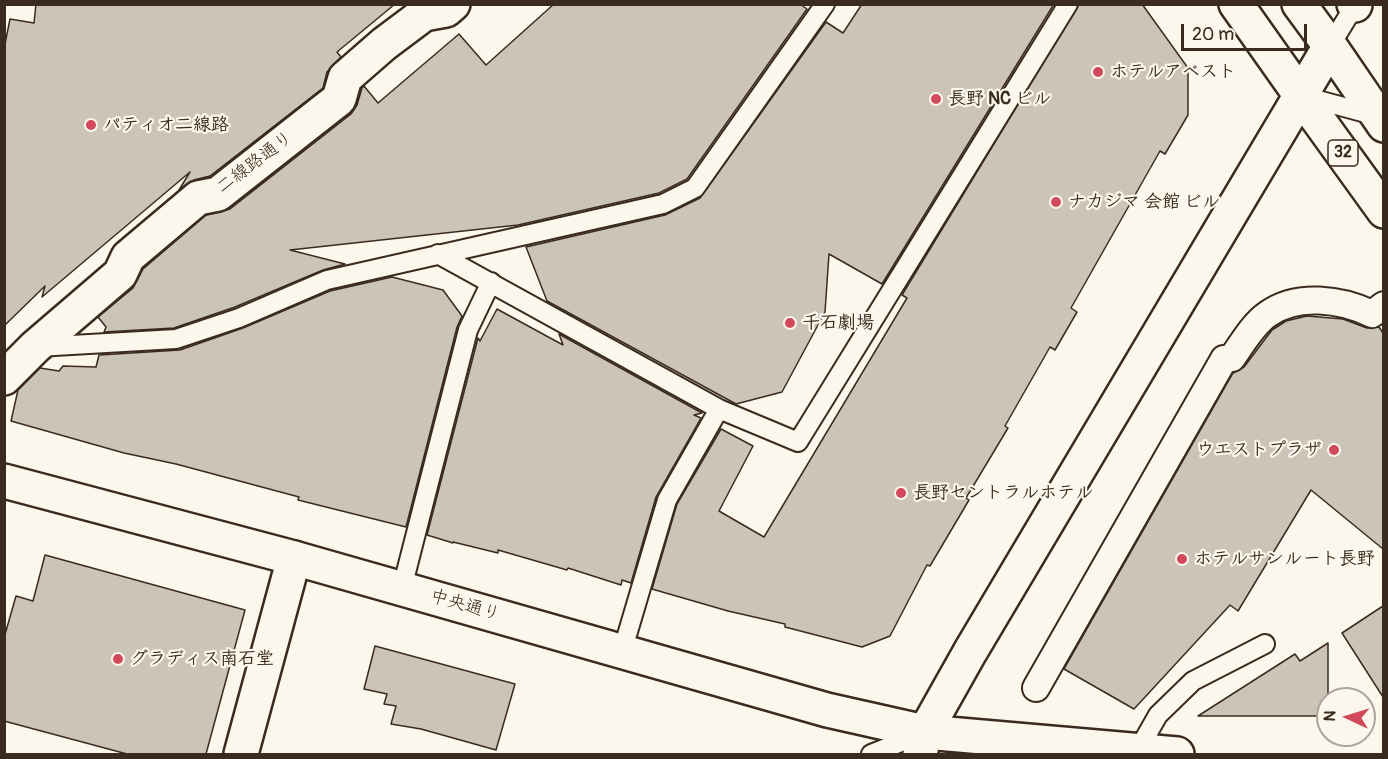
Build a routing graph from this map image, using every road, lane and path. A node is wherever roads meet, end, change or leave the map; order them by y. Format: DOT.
graph roads {
  1 [pos="453,4"];
  2 [pos="825,4"];
  3 [pos="1068,4"];
  4 [pos="1236,4"];
  5 [pos="1299,4"];
  6 [pos="1354,5"];
  7 [pos="1329,46"];
  8 [pos="1301,96"];
  9 [pos="1381,119"];
  10 [pos="1383,211"];
  11 [pos="438,254"];
  12 [pos="491,282"];
  13 [pos="1379,309"];
  14 [pos="35,347"];
  15 [pos="4,378"];
  16 [pos="719,409"];
  17 [pos="4,481"];
  18 [pos="294,558"];
  19 [pos="402,588"];
  20 [pos="1265,644"];
  21 [pos="622,652"];
  22 [pos="1036,688"];
  23 [pos="922,743"];
  24 [pos="1137,752"];
  25 [pos="241,754"];
  26 [pos="871,754"];
  27 [pos="1177,754"];
  1 -- 14 [label="street, 二線路通り"];
  2 -- 11 [label="lane"];
  3 -- 16 [label="lane"];
  4 -- 8 [label="street"];
  5 -- 7 [label="street"];
  6 -- 7 [label="lane"];
  7 -- 8 [label="street"];
  7 -- 9 [label="street"];
  8 -- 9 [label="lane"];
  8 -- 10 [label="street, 32"];
  8 -- 23 [label="street"];
  11 -- 12 [label="lane"];
  11 -- 14 [label="lane"];
  12 -- 16 [label="lane"];
  12 -- 19 [label="lane"];
  13 -- 22 [label="street"];
  14 -- 15 [label="street, 二線路通り"];
  16 -- 21 [label="lane"];
  17 -- 18 [label="street, 中央通り"];
  18 -- 19 [label="street, 中央通り"];
  18 -- 25 [label="street"];
  19 -- 21 [label="street, 中央通り"];
  20 -- 24 [label="lane"];
  21 -- 23 [label="street, 中央通り"];
  23 -- 24 [label="street, 中央通り"];
  23 -- 26 [label="lane"];
  24 -- 27 [label="street, 中央通り"];
}
